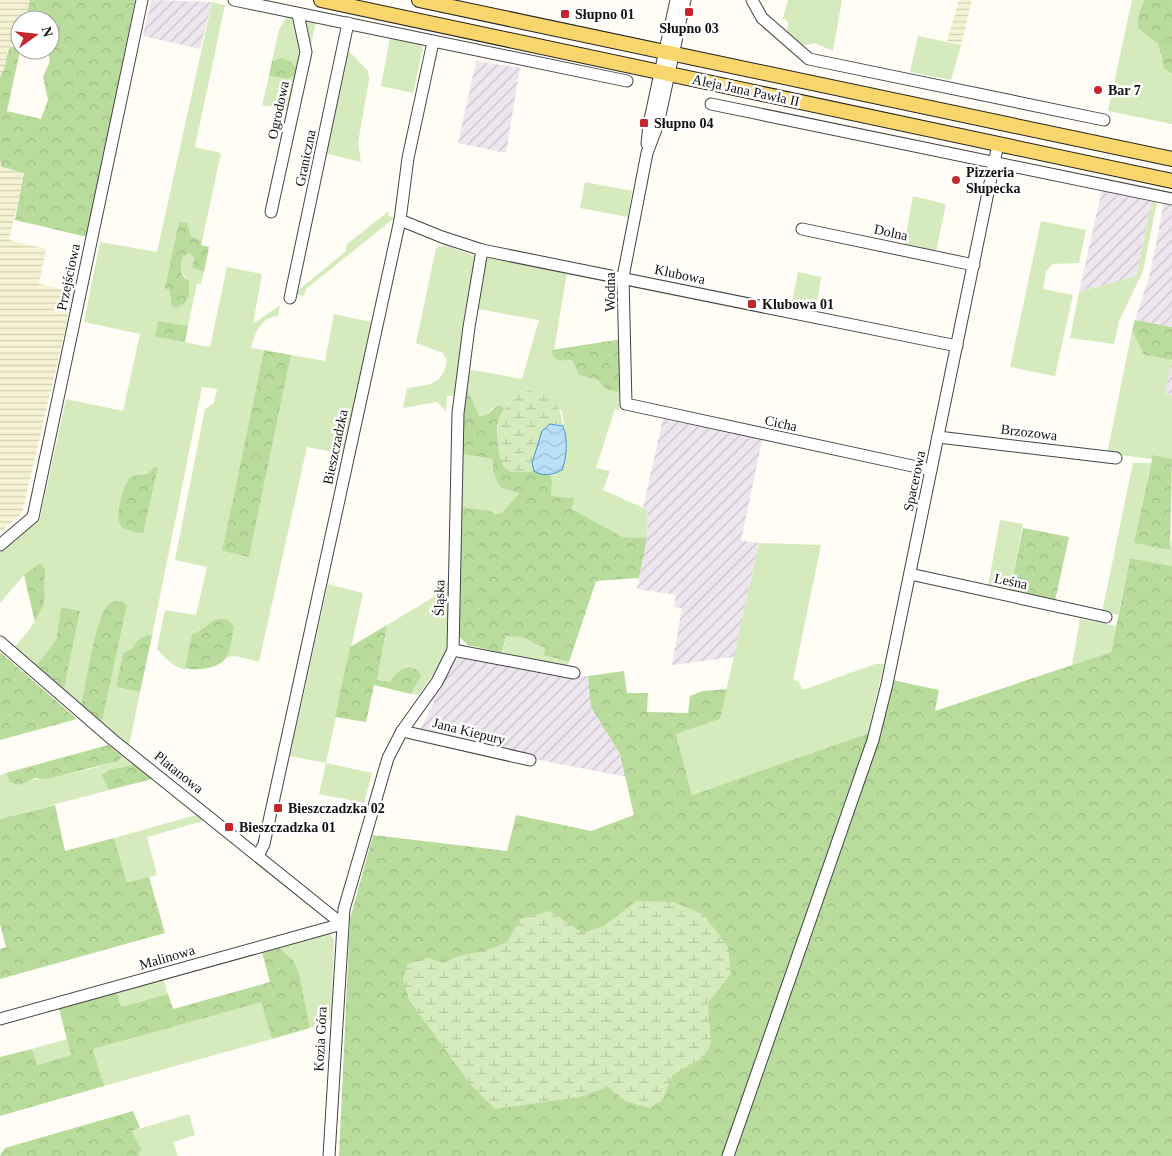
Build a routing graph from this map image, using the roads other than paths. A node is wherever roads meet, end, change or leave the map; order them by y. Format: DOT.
graph roads {
  1 [pos="142,0"];
  2 [pos="234,0"];
  3 [pos="321,0"];
  4 [pos="420,0"];
  5 [pos="676,0"];
  6 [pos="685,0"];
  7 [pos="752,0"];
  8 [pos="298,14"];
  9 [pos="348,23"];
  10 [pos="432,42"];
  11 [pos="669,53"];
  12 [pos="665,72"];
  13 [pos="627,81"];
  14 [pos="711,104"];
  15 [pos="1104,120"];
  16 [pos="998,144"];
  17 [pos="1172,160"];
  18 [pos="994,162"];
  19 [pos="1172,181"];
  20 [pos="1172,199"];
  21 [pos="271,212"];
  22 [pos="400,220"];
  23 [pos="802,229"];
  24 [pos="482,250"];
  25 [pos="974,265"];
  26 [pos="622,277"];
  27 [pos="290,298"];
  28 [pos="957,346"];
  29 [pos="626,404"];
  30 [pos="938,437"];
  31 [pos="1116,458"];
  32 [pos="931,470"];
  33 [pos="0,545"];
  34 [pos="910,574"];
  35 [pos="1106,617"];
  36 [pos="0,642"];
  37 [pos="453,650"];
  38 [pos="574,673"];
  39 [pos="402,731"];
  40 [pos="530,760"];
  41 [pos="258,856"];
  42 [pos="342,924"];
  43 [pos="0,1019"];
  44 [pos="329,1156"];
  45 [pos="728,1156"];
  1 -- 33 [label="street, Przejściowa"];
  2 -- 8 [label="street"];
  3 -- 12 [label="main road, Aleja Jana Pawła II"];
  4 -- 11 [label="main road, Aleja Jana Pawła II"];
  5 -- 11 [label="street"];
  6 -- 11 [label="street"];
  7 -- 15 [label="street"];
  8 -- 9 [label="street"];
  8 -- 21 [label="street, Ogrodowa"];
  9 -- 10 [label="street"];
  9 -- 27 [label="street, Graniczna"];
  10 -- 13 [label="street"];
  10 -- 22 [label="street, Bieszczadzka"];
  11 -- 12 [label="street, Wodna"];
  11 -- 17 [label="main road, Aleja Jana Pawła II"];
  12 -- 16 [label="main road, Aleja Jana Pawła II"];
  12 -- 26 [label="street, Wodna"];
  14 -- 18 [label="street"];
  16 -- 18 [label="street, Spacerowa"];
  16 -- 19 [label="main road, Aleja Jana Pawła II"];
  18 -- 20 [label="street"];
  18 -- 25 [label="street, Spacerowa"];
  22 -- 24 [label="street, Klubowa"];
  22 -- 41 [label="street, Bieszczadzka"];
  23 -- 25 [label="street, Dolna"];
  24 -- 26 [label="street, Klubowa"];
  24 -- 37 [label="street, Śląska"];
  25 -- 28 [label="street, Spacerowa"];
  26 -- 28 [label="street, Klubowa"];
  26 -- 29 [label="street, Wodna"];
  28 -- 30 [label="street, Spacerowa"];
  29 -- 32 [label="street, Cicha"];
  30 -- 31 [label="street, Brzozowa"];
  30 -- 32 [label="street, Spacerowa"];
  32 -- 34 [label="street, Spacerowa"];
  34 -- 35 [label="street, Leśna"];
  34 -- 45 [label="street, Spacerowa"];
  36 -- 41 [label="street, Platanowa"];
  37 -- 38 [label="street"];
  37 -- 39 [label="street, Śląska"];
  39 -- 40 [label="street, Jana Kiepury"];
  39 -- 42 [label="street, Śląska"];
  41 -- 42 [label="street, Platanowa"];
  42 -- 43 [label="street, Malinowa"];
  42 -- 44 [label="street, Kozia Góra"];
}
